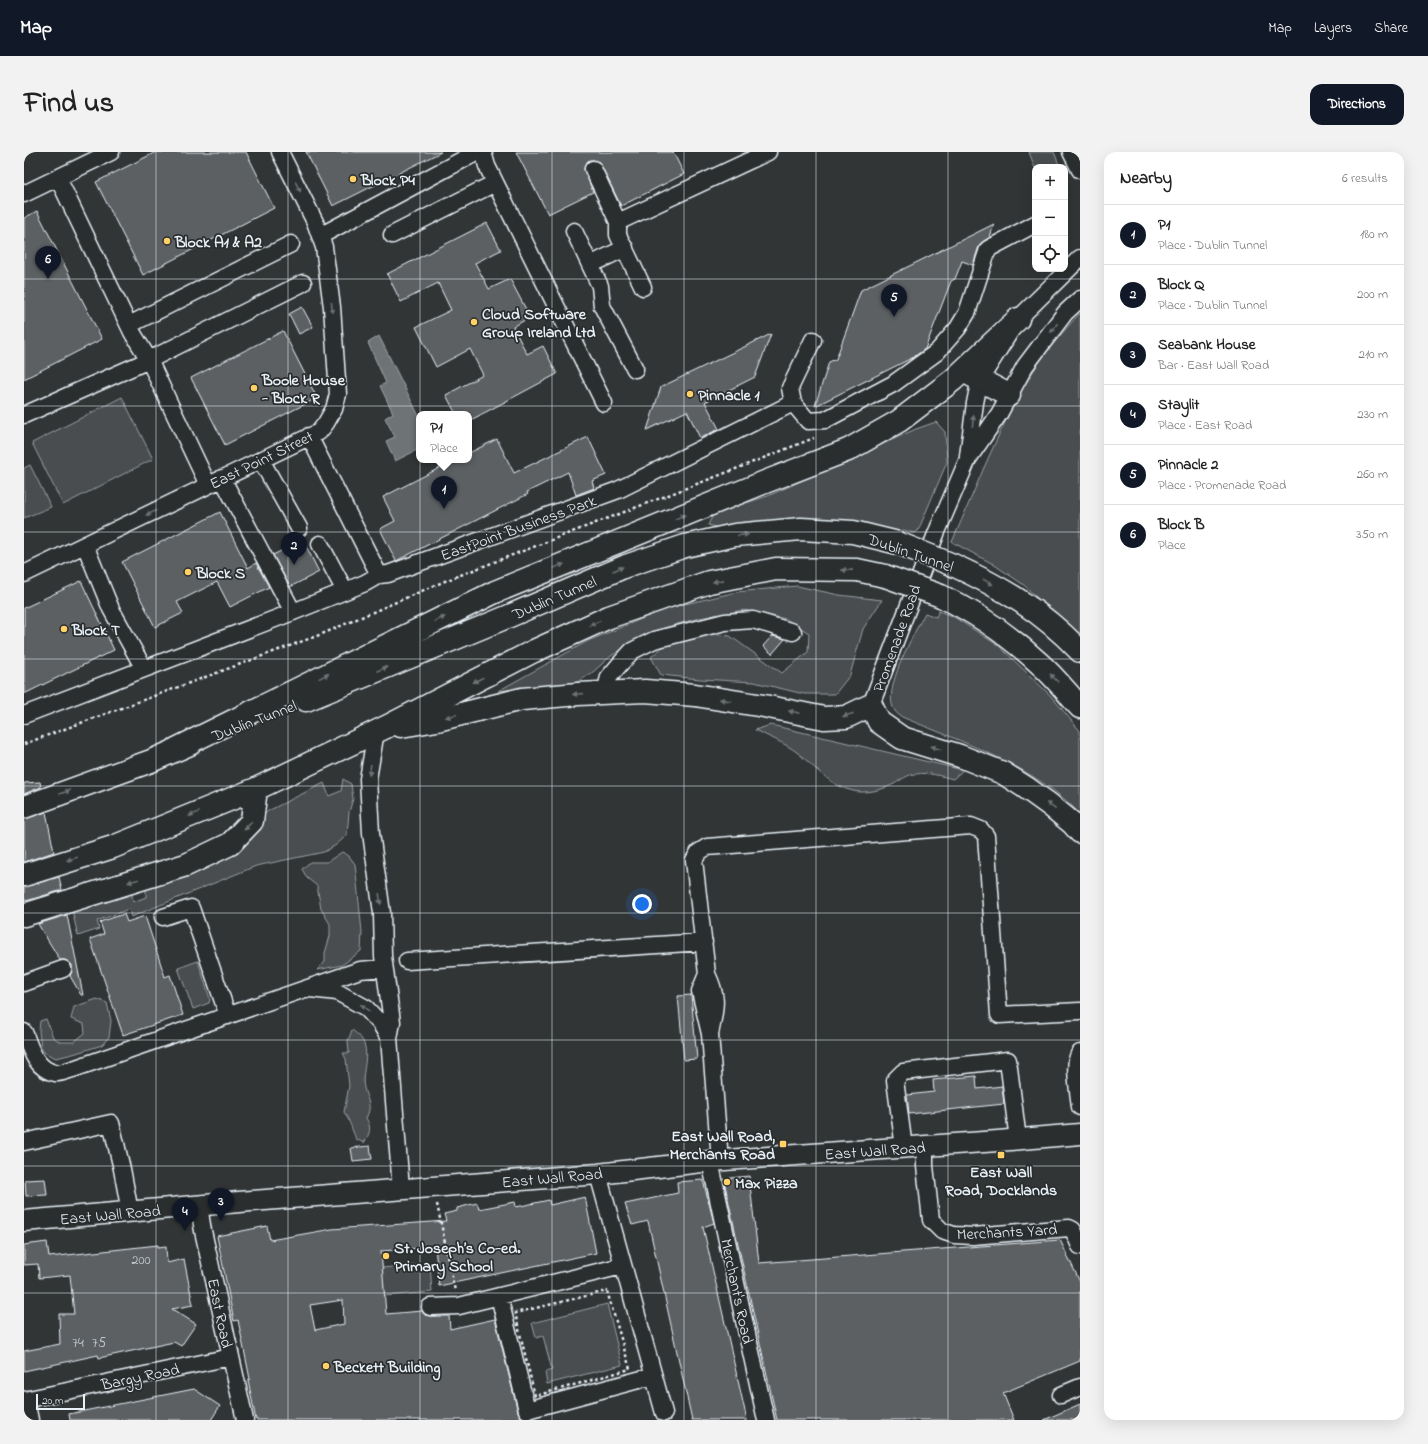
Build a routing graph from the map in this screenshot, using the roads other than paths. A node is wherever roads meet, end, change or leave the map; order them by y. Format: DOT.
graph roads {
  1 [pos="111,152"];
  2 [pos="280,152"];
  3 [pos="477,152"];
  4 [pos="483,152"];
  5 [pos="768,152"];
  6 [pos="1071,152"];
  7 [pos="593,169"];
  8 [pos="1080,170"];
  9 [pos="58,178"];
  10 [pos="495,183"];
  11 [pos="24,194"];
  12 [pos="618,222"];
  13 [pos="1032,226"];
  14 [pos="574,231"];
  15 [pos="320,236"];
  16 [pos="392,236"];
  17 [pos="291,244"];
  18 [pos="625,248"];
  19 [pos="1080,258"];
  20 [pos="590,265"];
  21 [pos="303,283"];
  22 [pos="643,287"];
  23 [pos="1080,299"];
  24 [pos="1018,320"];
  25 [pos="129,325"];
  26 [pos="813,340"];
  27 [pos="150,360"];
  28 [pos="635,369"];
  29 [pos="972,376"];
  30 [pos="1009,395"];
  31 [pos="604,403"];
  32 [pos="793,403"];
  33 [pos="24,415"];
  34 [pos="309,436"];
  35 [pos="261,460"];
  36 [pos="968,460"];
  37 [pos="222,478"];
  38 [pos="208,485"];
  39 [pos="299,528"];
  40 [pos="320,544"];
  41 [pos="85,545"];
  42 [pos="24,574"];
  43 [pos="379,575"];
  44 [pos="345,591"];
  45 [pos="292,612"];
  46 [pos="793,632"];
  47 [pos="1080,651"];
  48 [pos="144,669"];
  49 [pos="605,692"];
  50 [pos="871,705"];
  51 [pos="1080,707"];
  52 [pos="24,715"];
  53 [pos="381,729"];
  54 [pos="176,749"];
  55 [pos="256,789"];
  56 [pos="24,807"];
  57 [pos="1080,832"];
  58 [pos="24,875"];
  59 [pos="24,915"];
  60 [pos="163,918"];
  61 [pos="704,942"];
  62 [pos="407,961"];
  63 [pos="384,968"];
  64 [pos="63,969"];
  65 [pos="24,983"];
  66 [pos="304,989"];
  67 [pos="1080,1011"];
  68 [pos="228,1016"];
  69 [pos="24,1032"];
  70 [pos="389,1038"];
  71 [pos="1080,1053"];
  72 [pos="1080,1107"];
  73 [pos="1080,1134"];
  74 [pos="1018,1140"];
  75 [pos="24,1142"];
  76 [pos="925,1146"];
  77 [pos="904,1148"];
  78 [pos="715,1161"];
  79 [pos="598,1174"];
  80 [pos="400,1189"];
  81 [pos="199,1206"];
  82 [pos="130,1212"];
  83 [pos="24,1221"];
  84 [pos="1080,1246"];
  85 [pos="622,1266"];
  86 [pos="499,1296"];
  87 [pos="430,1307"];
  88 [pos="231,1357"];
  89 [pos="653,1376"];
  90 [pos="1080,1388"];
  91 [pos="1061,1395"];
  92 [pos="25,1400"];
  93 [pos="664,1413"];
  94 [pos="30,1420"];
  95 [pos="245,1420"];
  96 [pos="766,1420"];
  1 -- 9 [label="street"];
  2 -- 15 [label="street, East Point Street, one-way"];
  3 -- 15 [label="street"];
  4 -- 10 [label="street"];
  5 -- 12 [label="street"];
  6 -- 8 [label="street"];
  7 -- 12 [label="street"];
  9 -- 11 [label="street"];
  9 -- 25 [label="street"];
  10 -- 16 [label="street"];
  10 -- 31 [label="street"];
  12 -- 18 [label="street"];
  13 -- 32 [label="street"];
  14 -- 20 [label="street"];
  15 -- 34 [label="street, East Point Street, one-way"];
  17 -- 25 [label="street"];
  18 -- 20 [label="street"];
  18 -- 22 [label="street"];
  19 -- 24 [label="street"];
  20 -- 28 [label="street"];
  21 -- 27 [label="street"];
  23 -- 30 [label="street, Promenade Road, one-way"];
  24 -- 29 [label="highway"];
  25 -- 27 [label="street"];
  26 -- 32 [label="street"];
  27 -- 33 [label="street"];
  27 -- 38 [label="street"];
  29 -- 30 [label="highway"];
  36 -- 29 [label="street, Promenade Road, one-way"];
  54 -- 29 [label="highway, one-way"];
  30 -- 36 [label="street, Promenade Road"];
  32 -- 43 [label="street, EastPoint Business Park"];
  34 -- 35 [label="street, East Point Street"];
  34 -- 43 [label="street"];
  35 -- 37 [label="street, East Point Street"];
  35 -- 39 [label="street"];
  36 -- 50 [label="street, Promenade Road"];
  37 -- 38 [label="street, East Point Street"];
  37 -- 45 [label="street"];
  38 -- 41 [label="street, East Point Street, one-way"];
  40 -- 44 [label="street"];
  41 -- 42 [label="street, East Point Street"];
  41 -- 48 [label="street"];
  43 -- 44 [label="street, EastPoint Business Park"];
  44 -- 45 [label="street, EastPoint Business Park"];
  45 -- 48 [label="street, EastPoint Business Park"];
  46 -- 49 [label="street"];
  54 -- 47 [label="highway, Dublin Tunnel, one-way, bridge"];
  48 -- 52 [label="street, EastPoint Business Park"];
  50 -- 49 [label="highway, one-way"];
  49 -- 53 [label="highway, one-way"];
  57 -- 50 [label="highway, one-way"];
  51 -- 53 [label="highway, Dublin Tunnel, one-way, bridge"];
  53 -- 55 [label="highway, Dublin Tunnel"];
  53 -- 63 [label="street, one-way"];
  56 -- 54 [label="highway, Dublin Tunnel, one-way"];
  55 -- 58 [label="highway, Dublin Tunnel, one-way"];
  55 -- 59 [label="highway, one-way"];
  60 -- 68 [label="street"];
  61 -- 62 [label="street"];
  61 -- 67 [label="street"];
  61 -- 78 [label="street, Merchant's Road"];
  63 -- 66 [label="street"];
  63 -- 70 [label="street"];
  64 -- 65 [label="street"];
  66 -- 68 [label="street"];
  70 -- 66 [label="street, one-way"];
  68 -- 69 [label="street"];
  70 -- 80 [label="street"];
  71 -- 72 [label="street"];
  73 -- 74 [label="main road, East Wall Road"];
  74 -- 76 [label="main road, East Wall Road"];
  74 -- 77 [label="street"];
  75 -- 82 [label="street"];
  76 -- 77 [label="main road, East Wall Road"];
  76 -- 84 [label="street, Merchants Yard"];
  77 -- 78 [label="main road, East Wall Road"];
  78 -- 79 [label="main road, East Wall Road"];
  78 -- 96 [label="street, Merchant's Road"];
  79 -- 80 [label="main road, East Wall Road"];
  79 -- 85 [label="street"];
  80 -- 81 [label="main road, East Wall Road"];
  81 -- 82 [label="main road, East Wall Road"];
  81 -- 88 [label="street, East Road"];
  82 -- 83 [label="main road, East Wall Road"];
  85 -- 86 [label="street"];
  85 -- 89 [label="street"];
  86 -- 87 [label="street"];
  86 -- 89 [label="street"];
  88 -- 92 [label="street, Bargy Road"];
  88 -- 95 [label="street, East Road"];
  89 -- 93 [label="street"];
  90 -- 91 [label="street"];
  92 -- 94 [label="street, Bargy Road"];
}
